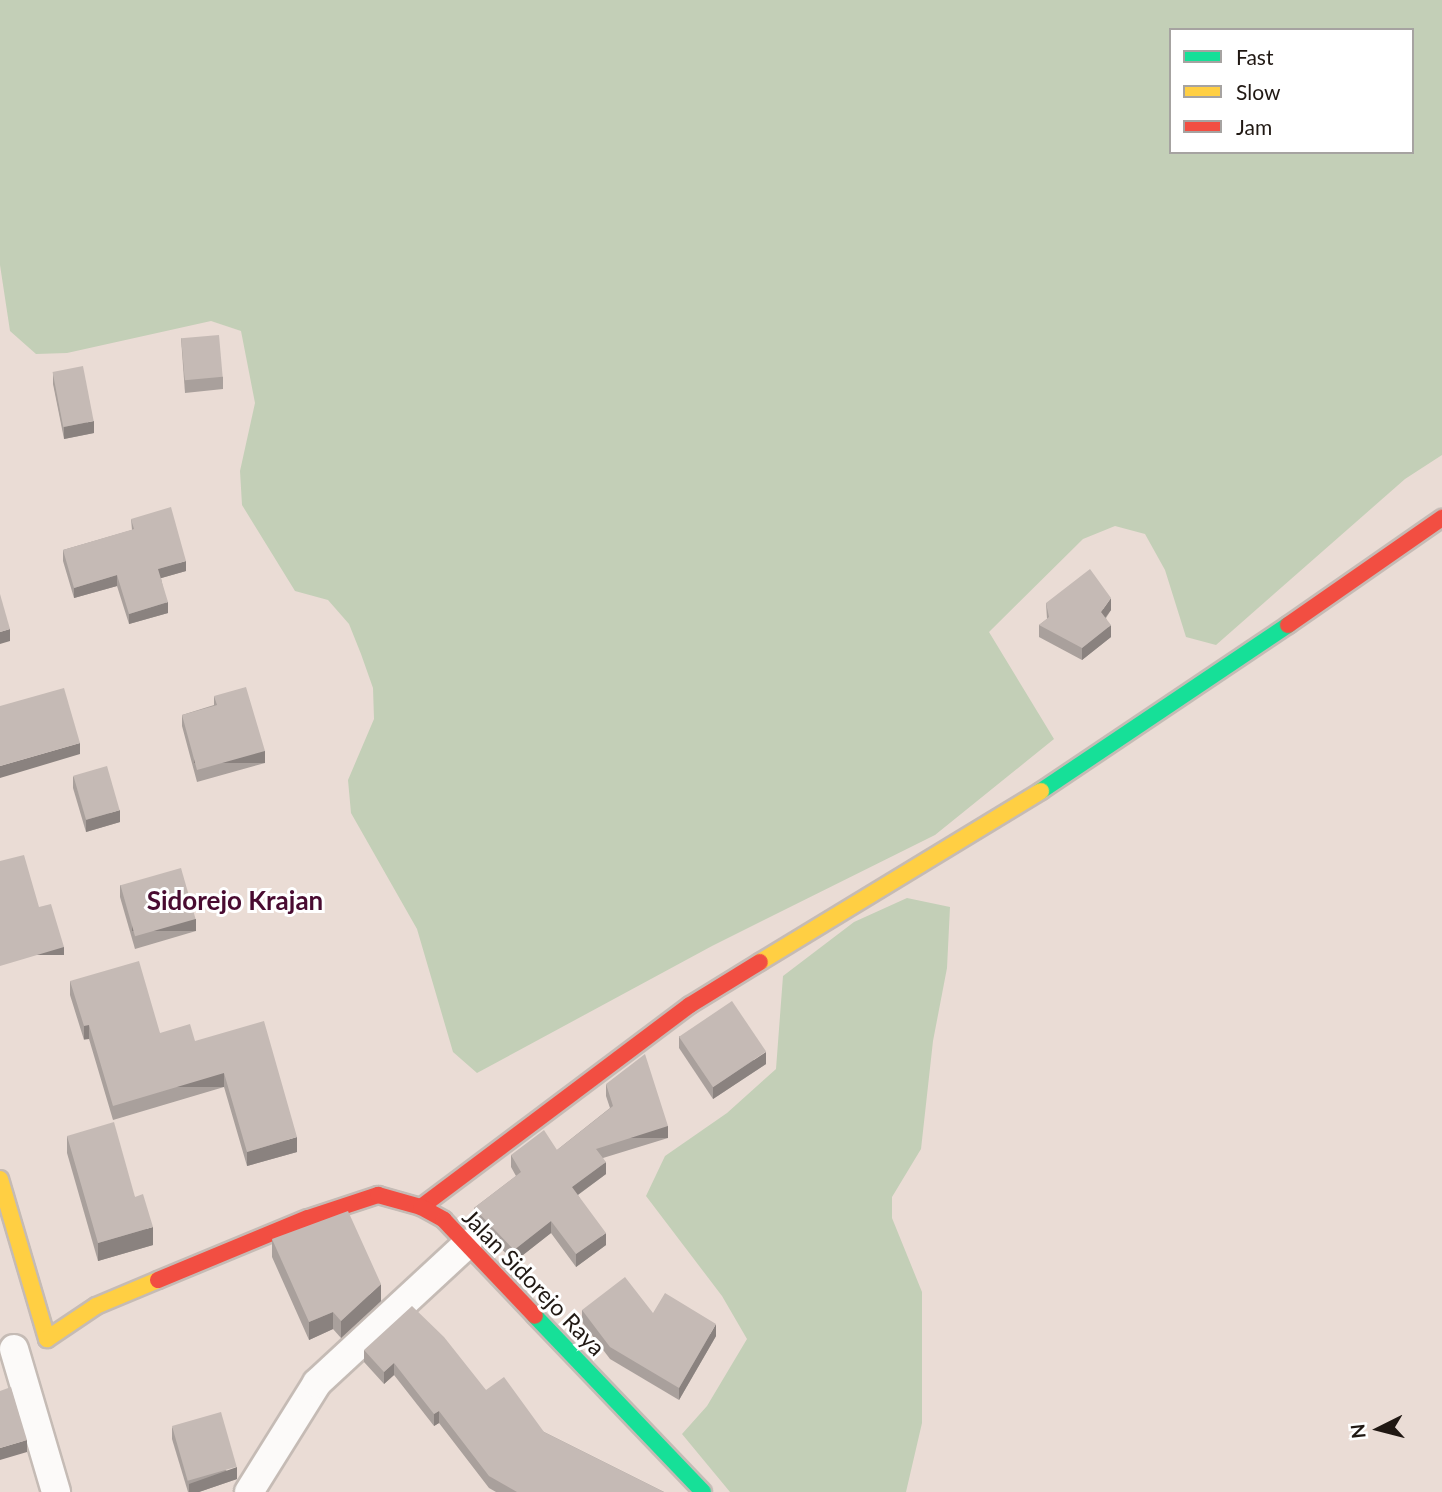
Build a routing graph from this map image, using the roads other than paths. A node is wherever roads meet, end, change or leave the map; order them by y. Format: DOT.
graph roads {
  1 [pos="1442,518"];
  2 [pos="0,1179"];
  3 [pos="421,1207"];
  4 [pos="467,1244"];
  5 [pos="42,1328"];
  6 [pos="7,1351"];
  7 [pos="56,1492"];
  8 [pos="249,1492"];
  9 [pos="703,1492"];
  1 -- 3 [label="street"];
  2 -- 5 [label="street"];
  3 -- 4 [label="street, Jalan Sidorejo Raya"];
  3 -- 5 [label="street, Jalan Sidorejo Raya"];
  4 -- 8 [label="street"];
  4 -- 9 [label="street, Jalan Sidorejo Raya"];
  5 -- 6 [label="street"];
  6 -- 7 [label="street"];
}
